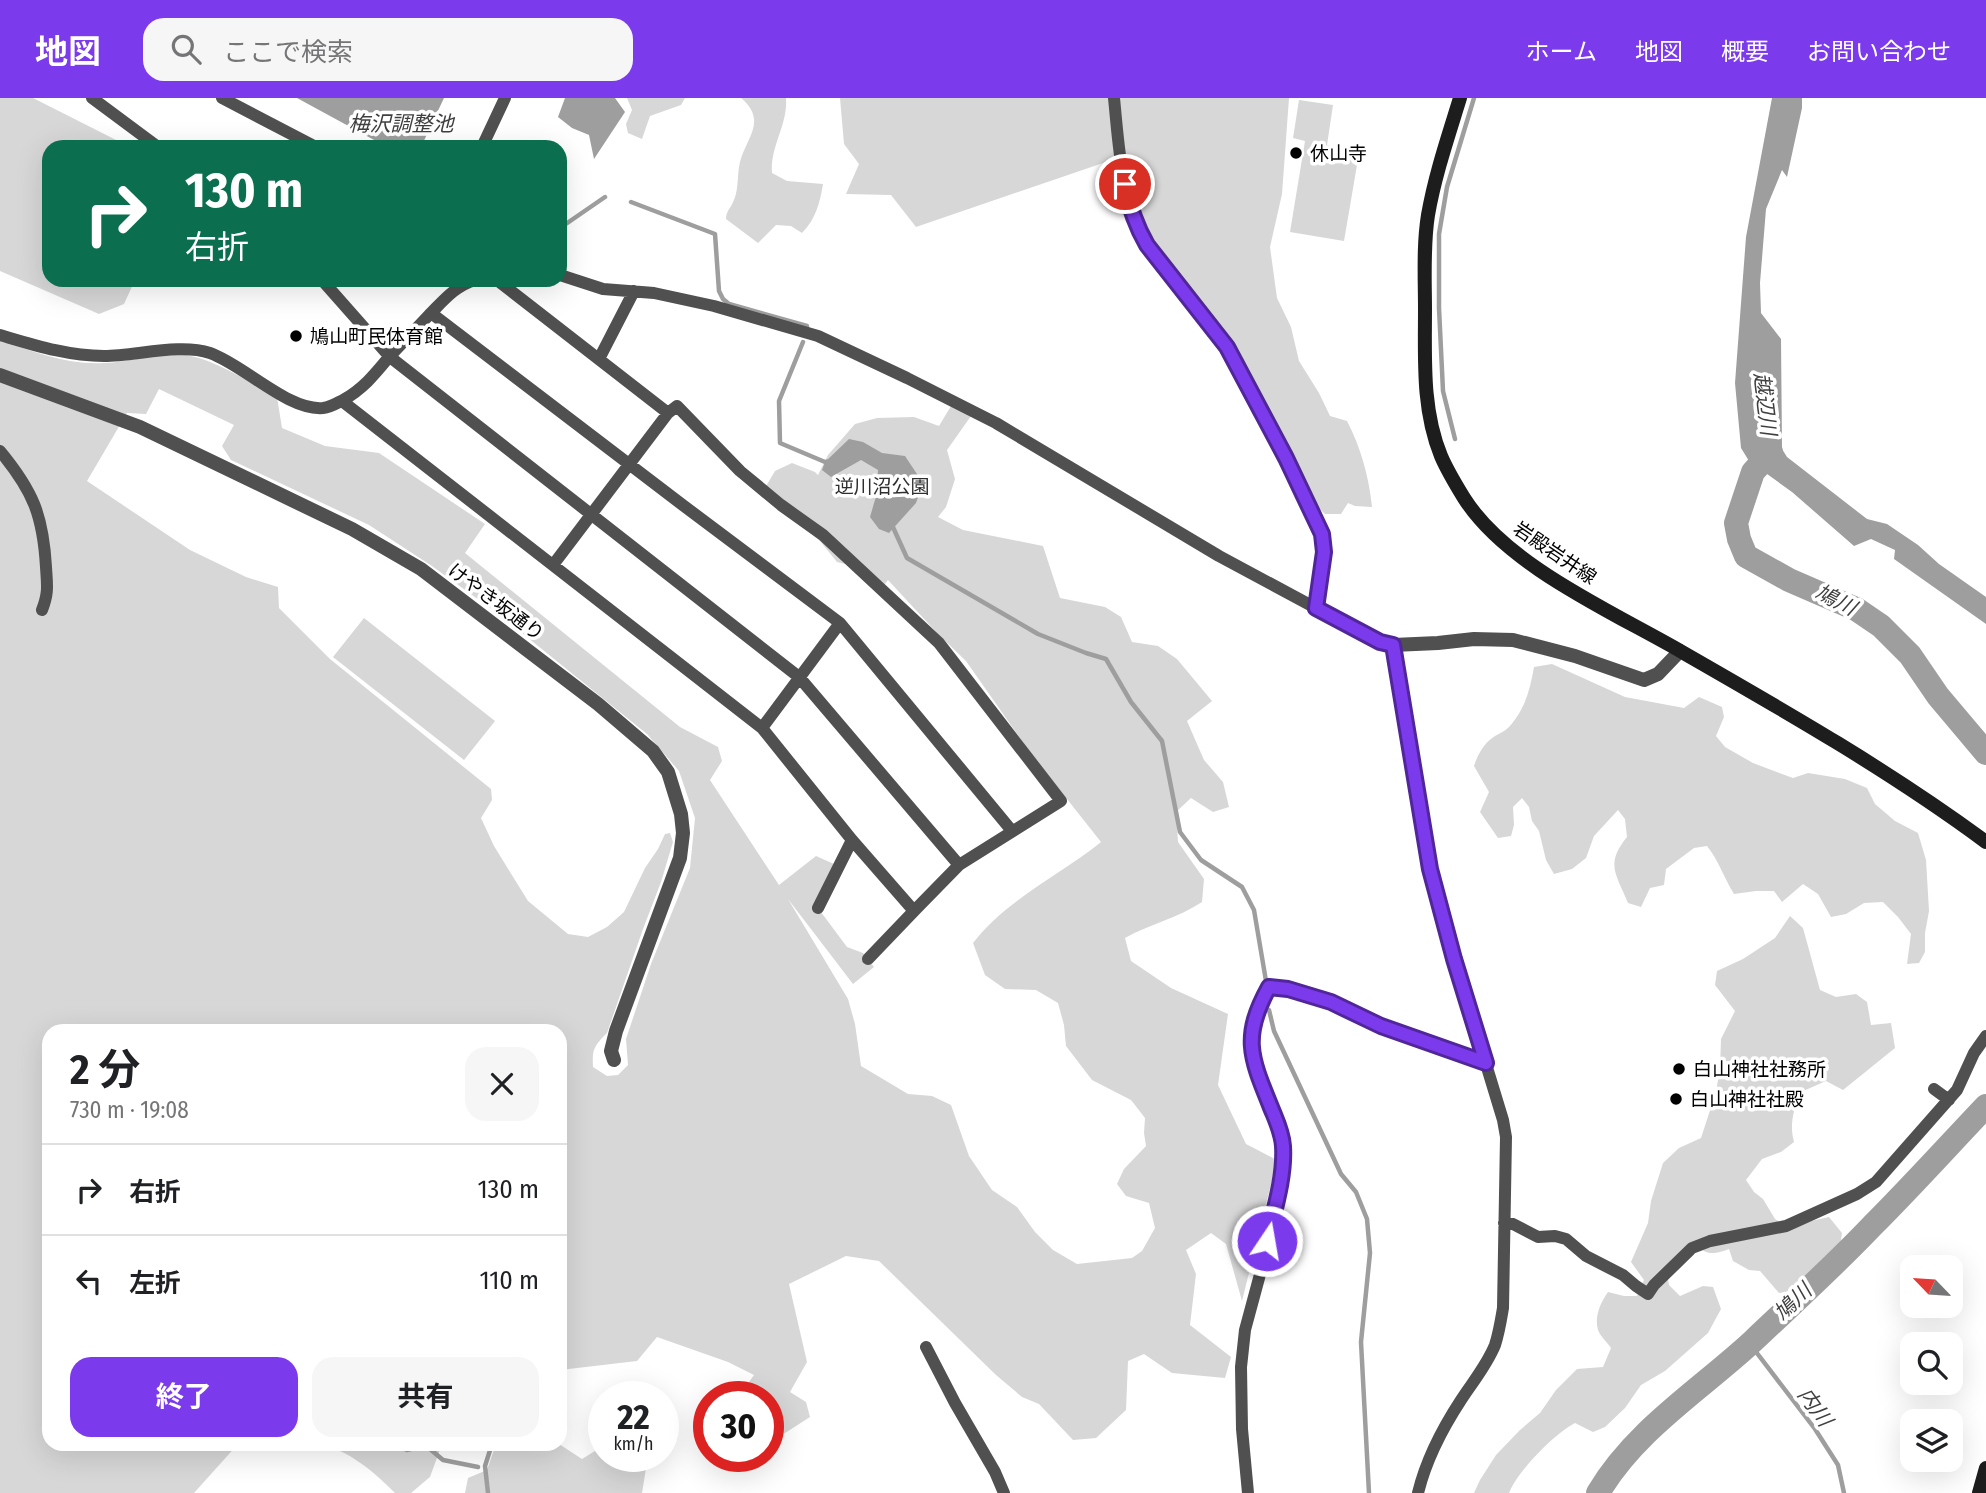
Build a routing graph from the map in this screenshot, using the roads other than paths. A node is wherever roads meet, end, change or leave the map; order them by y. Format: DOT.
graph roads {
  1 [pos="92,98"];
  2 [pos="222,98"];
  3 [pos="505,98"];
  4 [pos="1114,98"];
  5 [pos="1460,98"];
  6 [pos="149,140"];
  7 [pos="303,140"];
  8 [pos="485,140"];
  9 [pos="567,277"];
  10 [pos="327,287"];
  11 [pos="460,287"];
  12 [pos="505,287"];
  13 [pos="634,292"];
  14 [pos="431,313"];
  15 [pos="0,335"];
  16 [pos="390,357"];
  17 [pos="599,359"];
  18 [pos="0,375"];
  19 [pos="342,401"];
  20 [pos="668,413"];
  21 [pos="0,451"];
  22 [pos="630,464"];
  23 [pos="591,514"];
  24 [pos="553,565"];
  25 [pos="1316,608"];
  26 [pos="42,610"];
  27 [pos="840,623"];
  28 [pos="1393,645"];
  29 [pos="1680,651"];
  30 [pos="799,677"];
  31 [pos="762,728"];
  32 [pos="1012,831"];
  33 [pos="852,839"];
  34 [pos="1986,842"];
  35 [pos="959,865"];
  36 [pos="818,908"];
  37 [pos="914,911"];
  38 [pos="868,959"];
  39 [pos="1986,1036"];
  40 [pos="614,1060"];
  41 [pos="1486,1063"];
  42 [pos="1934,1089"];
  43 [pos="1949,1100"];
  44 [pos="1504,1223"];
  45 [pos="926,1347"];
  46 [pos="1986,1468"];
  47 [pos="1004,1493"];
  48 [pos="1248,1493"];
  49 [pos="1418,1493"];
  50 [pos="1979,1493"];
  1 -- 6 [label="street"];
  2 -- 7 [label="street"];
  3 -- 8 [label="street"];
  4 -- 25 [label="street"];
  5 -- 29 [label="main road, 岩殿岩井線"];
  9 -- 13 [label="street"];
  10 -- 16 [label="street"];
  11 -- 14 [label="street"];
  12 -- 17 [label="street"];
  13 -- 17 [label="street"];
  13 -- 25 [label="street"];
  14 -- 16 [label="street"];
  14 -- 22 [label="street"];
  15 -- 19 [label="street"];
  16 -- 19 [label="street"];
  16 -- 23 [label="street"];
  17 -- 20 [label="street"];
  18 -- 40 [label="street, けやき坂通り"];
  19 -- 24 [label="street"];
  20 -- 22 [label="street"];
  20 -- 32 [label="street"];
  21 -- 26 [label="street"];
  22 -- 23 [label="street"];
  22 -- 27 [label="street"];
  23 -- 24 [label="street"];
  23 -- 30 [label="street"];
  24 -- 31 [label="street"];
  25 -- 28 [label="street"];
  27 -- 30 [label="street"];
  27 -- 32 [label="street"];
  28 -- 29 [label="street"];
  28 -- 41 [label="street"];
  29 -- 34 [label="main road, 岩殿岩井線"];
  30 -- 31 [label="street"];
  30 -- 35 [label="street"];
  31 -- 33 [label="street"];
  32 -- 35 [label="street"];
  33 -- 36 [label="street"];
  33 -- 37 [label="street"];
  35 -- 37 [label="street"];
  37 -- 38 [label="street"];
  39 -- 43 [label="street"];
  41 -- 44 [label="street"];
  41 -- 48 [label="street"];
  42 -- 43 [label="street"];
  43 -- 44 [label="street"];
  44 -- 49 [label="street"];
  45 -- 47 [label="street"];
  46 -- 50 [label="main road"];
}
